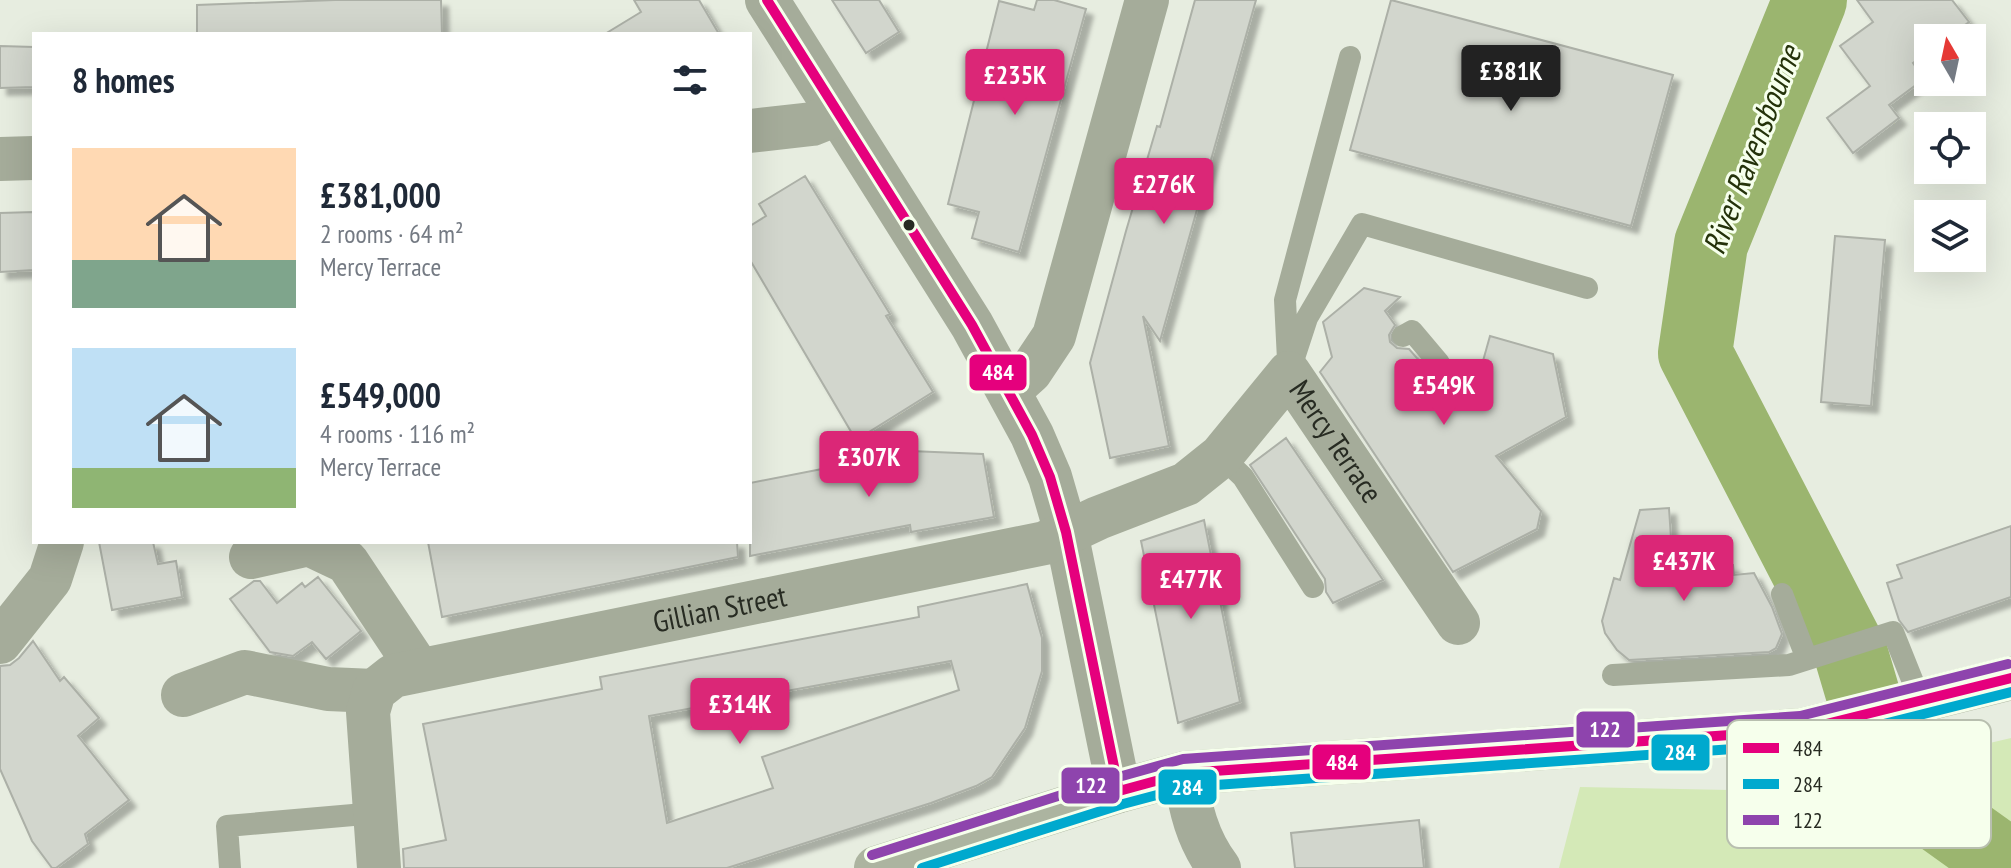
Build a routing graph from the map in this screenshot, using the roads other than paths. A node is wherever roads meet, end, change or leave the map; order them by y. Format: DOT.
graph roads {
  1 [pos="767,0"];
  2 [pos="1147,0"];
  3 [pos="1350,57"];
  4 [pos="837,114"];
  5 [pos="752,131"];
  6 [pos="32,158"];
  7 [pos="0,159"];
  8 [pos="1587,288"];
  9 [pos="1403,336"];
  10 [pos="1439,363"];
  11 [pos="1310,388"];
  12 [pos="1010,390"];
  13 [pos="1221,456"];
  14 [pos="1066,532"];
  15 [pos="61,544"];
  16 [pos="251,557"];
  17 [pos="1313,587"];
  18 [pos="1782,594"];
  19 [pos="1458,623"];
  20 [pos="0,642"];
  21 [pos="1816,657"];
  22 [pos="419,670"];
  23 [pos="1613,675"];
  24 [pos="2011,678"];
  25 [pos="374,691"];
  26 [pos="183,695"];
  27 [pos="1936,698"];
  28 [pos="1844,720"];
  29 [pos="1727,735"];
  30 [pos="1185,773"];
  31 [pos="1119,791"];
  32 [pos="376,813"];
  33 [pos="230,868"];
  34 [pos="379,868"];
  35 [pos="876,868"];
  36 [pos="1219,868"];
  1 -- 4 [label="street"];
  2 -- 12 [label="street"];
  3 -- 11 [label="lane"];
  4 -- 5 [label="street"];
  4 -- 12 [label="street"];
  6 -- 7 [label="street"];
  8 -- 11 [label="lane"];
  9 -- 10 [label="lane"];
  11 -- 13 [label="street, Mercy Terrace"];
  11 -- 19 [label="street, Mercy Terrace"];
  12 -- 14 [label="street"];
  13 -- 14 [label="street, Mercy Terrace"];
  13 -- 17 [label="lane"];
  14 -- 22 [label="street, Gillian Street"];
  14 -- 31 [label="street"];
  15 -- 20 [label="street"];
  16 -- 22 [label="street"];
  18 -- 21 [label="lane"];
  21 -- 23 [label="lane"];
  21 -- 27 [label="lane"];
  22 -- 25 [label="street, Gillian Street"];
  24 -- 27 [label="main road"];
  25 -- 26 [label="street"];
  25 -- 32 [label="street"];
  27 -- 28 [label="main road"];
  29 -- 30 [label="main road"];
  30 -- 31 [label="main road"];
  30 -- 36 [label="street"];
  31 -- 35 [label="main road"];
  32 -- 33 [label="lane"];
  32 -- 34 [label="street"];
}
